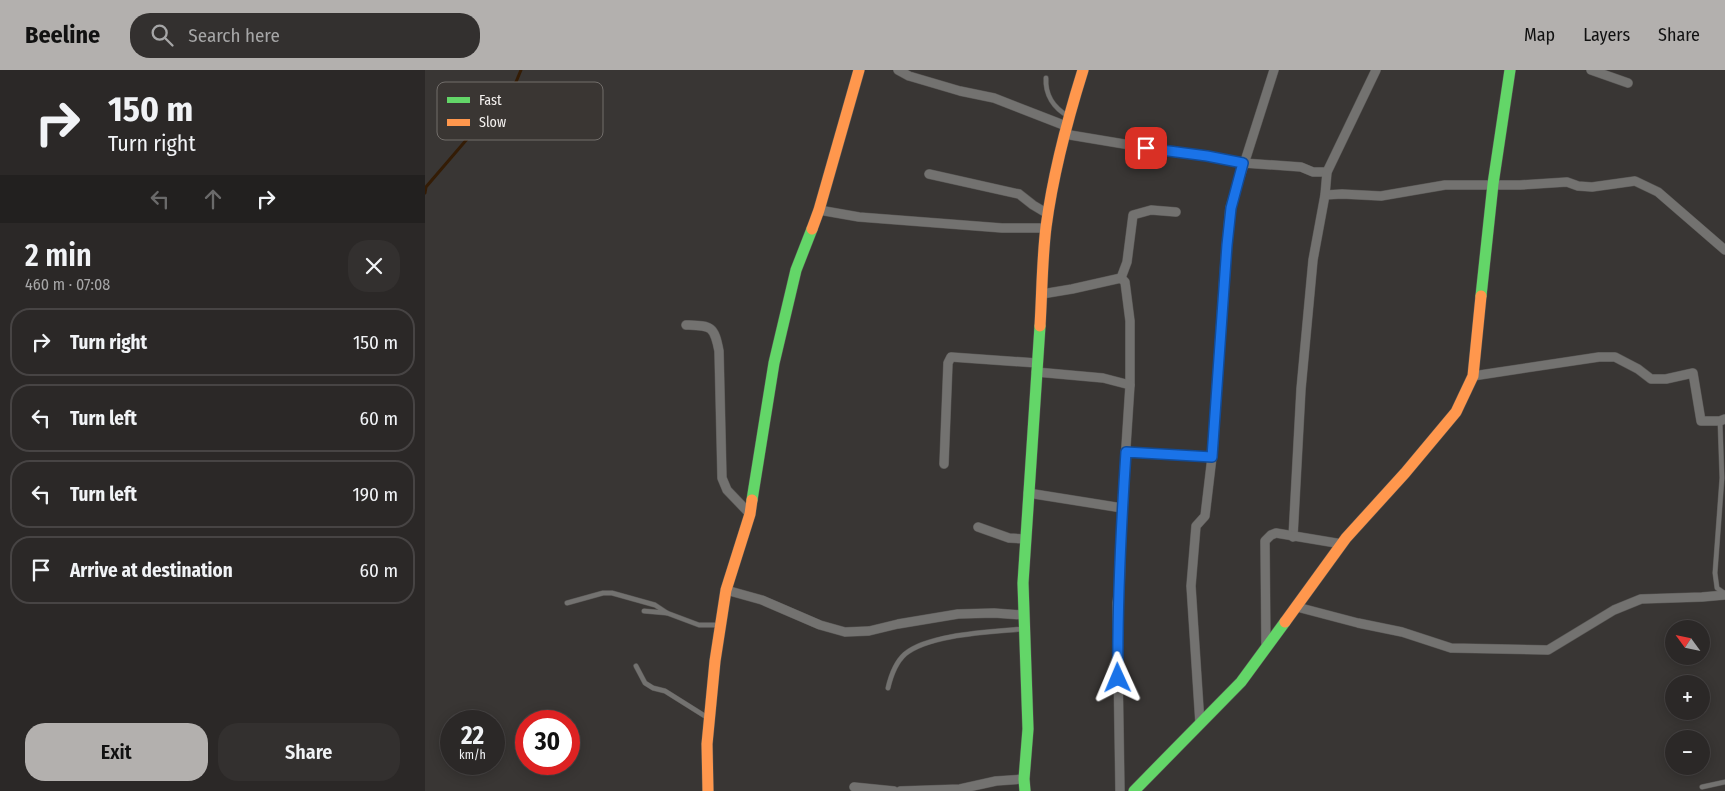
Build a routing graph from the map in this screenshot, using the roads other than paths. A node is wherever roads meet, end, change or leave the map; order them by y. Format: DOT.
graph roads {
  1 [pos="859,70"];
  2 [pos="898,70"];
  3 [pos="1083,70"];
  4 [pos="1274,70"];
  5 [pos="1376,70"];
  6 [pos="1510,70"];
  7 [pos="1591,70"];
  8 [pos="1046,78"];
  9 [pos="1628,83"];
  10 [pos="1066,125"];
  11 [pos="1243,163"];
  12 [pos="1327,172"];
  13 [pos="929,174"];
  14 [pos="1493,184"];
  15 [pos="1325,196"];
  16 [pos="819,210"];
  17 [pos="1176,212"];
  18 [pos="1048,214"];
  19 [pos="1046,228"];
  20 [pos="1725,250"];
  21 [pos="1121,278"];
  22 [pos="1042,294"];
  23 [pos="686,325"];
  24 [pos="1037,368"];
  25 [pos="1473,376"];
  26 [pos="1130,385"];
  27 [pos="1723,420"];
  28 [pos="1126,452"];
  29 [pos="1212,457"];
  30 [pos="944,464"];
  31 [pos="1028,494"];
  32 [pos="1122,508"];
  33 [pos="750,514"];
  34 [pos="978,527"];
  35 [pos="1293,537"];
  36 [pos="1025,539"];
  37 [pos="1342,544"];
  38 [pos="726,590"];
  39 [pos="1725,594"];
  40 [pos="567,603"];
  41 [pos="1297,607"];
  42 [pos="644,611"];
  43 [pos="667,613"];
  44 [pos="1023,615"];
  45 [pos="721,624"];
  46 [pos="1023,629"];
  47 [pos="1266,648"];
  48 [pos="636,666"];
  49 [pos="888,688"];
  50 [pos="709,718"];
  51 [pos="1200,724"];
  52 [pos="1725,782"];
  53 [pos="1025,785"];
  54 [pos="1702,787"];
  55 [pos="854,788"];
  56 [pos="708,791"];
  57 [pos="894,791"];
  58 [pos="900,791"];
  59 [pos="1120,791"];
  60 [pos="1134,791"];
  1 -- 16 [label="street"];
  2 -- 10 [label="street"];
  3 -- 10 [label="street"];
  4 -- 11 [label="street"];
  5 -- 12 [label="street"];
  6 -- 14 [label="street"];
  7 -- 9 [label="street"];
  8 -- 10 [label="lane"];
  10 -- 11 [label="street"];
  10 -- 18 [label="street"];
  11 -- 12 [label="street"];
  11 -- 29 [label="street"];
  12 -- 15 [label="street"];
  13 -- 18 [label="street"];
  14 -- 15 [label="street"];
  14 -- 20 [label="street"];
  14 -- 25 [label="street"];
  15 -- 35 [label="street"];
  16 -- 19 [label="street"];
  16 -- 33 [label="street"];
  17 -- 21 [label="street"];
  18 -- 19 [label="street"];
  19 -- 22 [label="street"];
  21 -- 22 [label="street"];
  21 -- 26 [label="street"];
  22 -- 24 [label="street"];
  23 -- 33 [label="street"];
  24 -- 26 [label="street"];
  24 -- 30 [label="street"];
  24 -- 31 [label="street"];
  25 -- 27 [label="street"];
  25 -- 37 [label="street"];
  26 -- 28 [label="street"];
  27 -- 39 [label="lane"];
  28 -- 29 [label="street"];
  28 -- 32 [label="street"];
  29 -- 51 [label="street"];
  31 -- 32 [label="street"];
  31 -- 36 [label="street"];
  32 -- 59 [label="street"];
  33 -- 38 [label="street"];
  34 -- 36 [label="street"];
  35 -- 37 [label="street"];
  35 -- 47 [label="street"];
  36 -- 44 [label="street"];
  37 -- 41 [label="street"];
  38 -- 44 [label="street"];
  38 -- 45 [label="street"];
  39 -- 41 [label="street"];
  40 -- 43 [label="lane"];
  41 -- 47 [label="street"];
  42 -- 43 [label="lane"];
  43 -- 45 [label="lane"];
  44 -- 46 [label="street"];
  45 -- 50 [label="street"];
  46 -- 49 [label="lane"];
  46 -- 53 [label="street"];
  47 -- 51 [label="street"];
  48 -- 50 [label="lane"];
  50 -- 56 [label="street"];
  51 -- 60 [label="street"];
  52 -- 54 [label="lane"];
  53 -- 58 [label="street"];
  55 -- 57 [label="street"];
}
